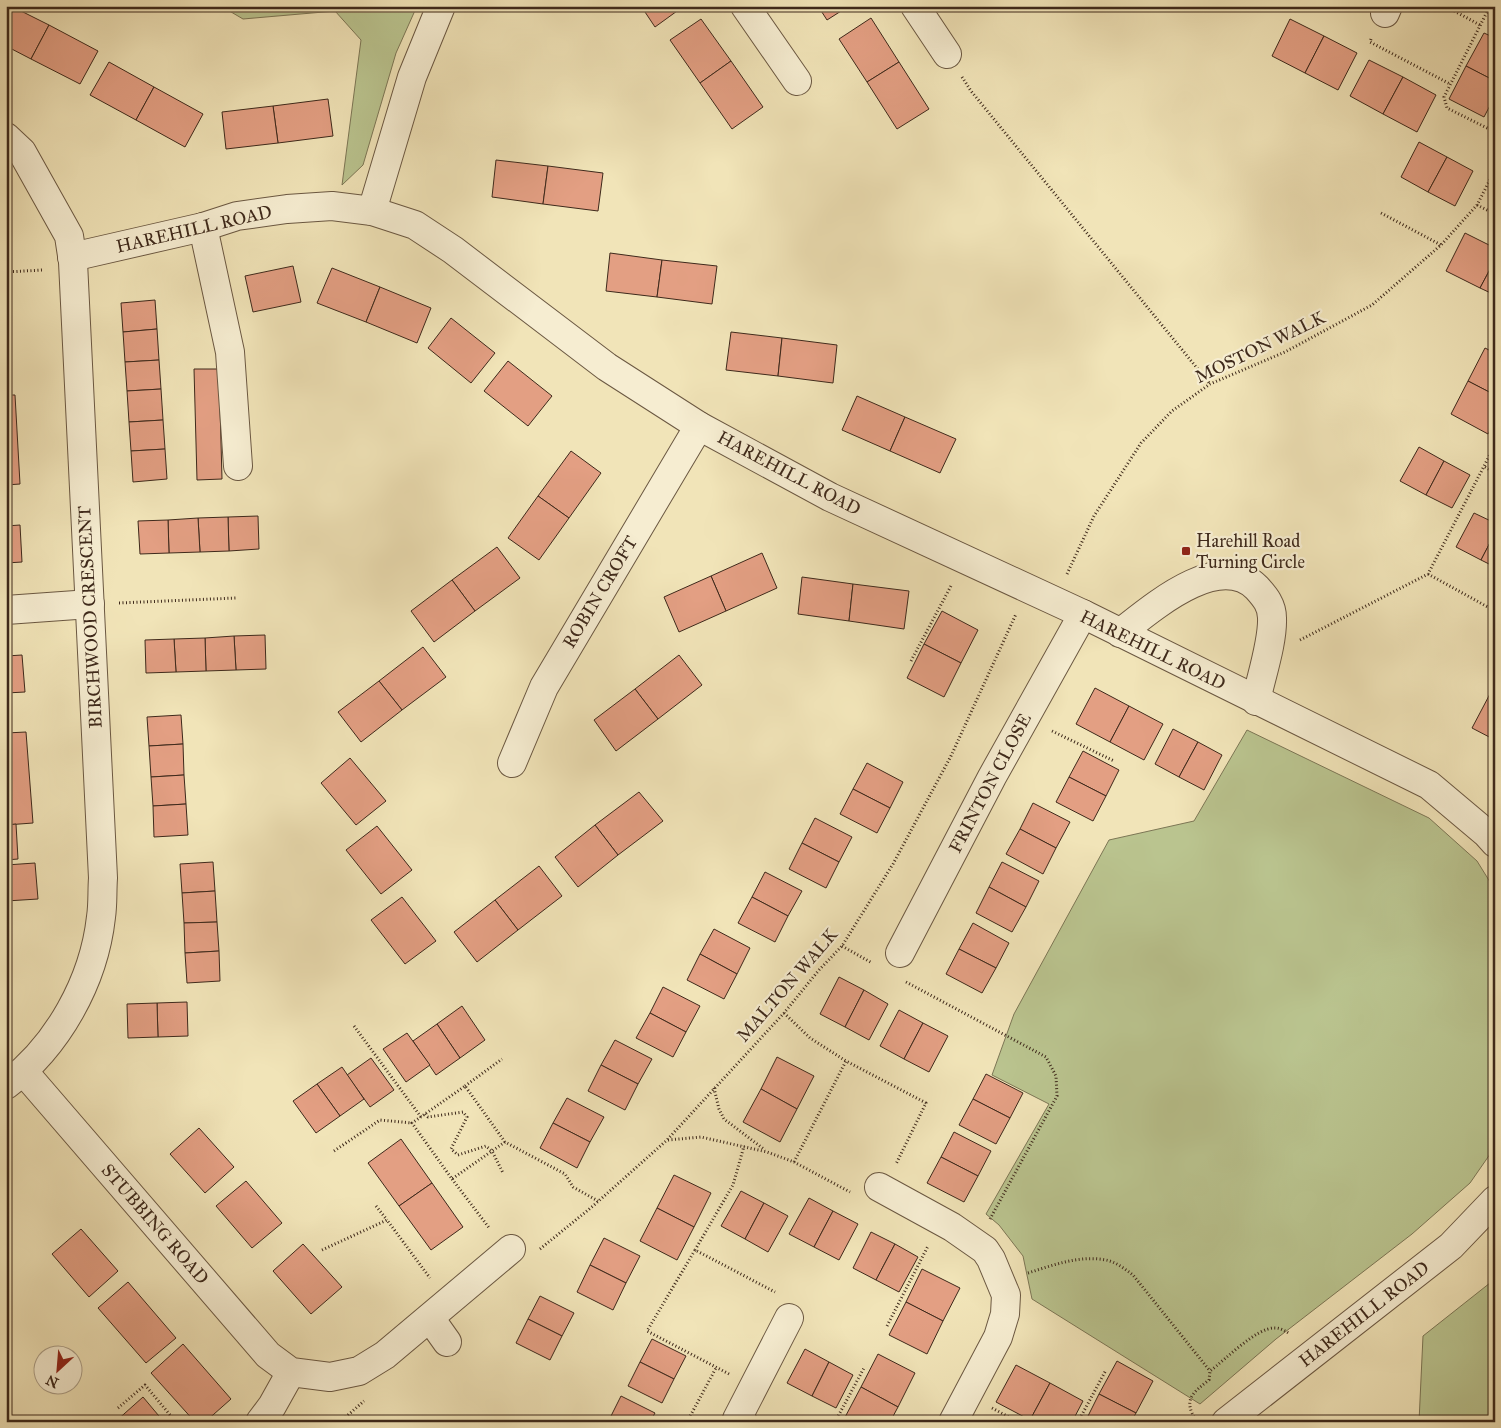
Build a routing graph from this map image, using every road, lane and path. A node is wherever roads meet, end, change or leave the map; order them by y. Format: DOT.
graph roads {
  1 [pos="441,6"];
  2 [pos="745,6"];
  3 [pos="915,6"];
  4 [pos="1445,6"];
  5 [pos="1386,10"];
  6 [pos="1495,14"];
  7 [pos="1480,25"];
  8 [pos="947,54"];
  9 [pos="797,82"];
  10 [pos="1450,84"];
  11 [pos="1495,132"];
  12 [pos="6,137"];
  13 [pos="1495,170"];
  14 [pos="1477,205"];
  15 [pos="372,211"];
  16 [pos="1381,213"];
  17 [pos="1495,214"];
  18 [pos="203,228"];
  19 [pos="1441,245"];
  20 [pos="73,263"];
  21 [pos="6,272"];
  22 [pos="1210,384"];
  23 [pos="699,426"];
  24 [pos="1495,446"];
  25 [pos="238,466"];
  26 [pos="1484,467"];
  27 [pos="1495,473"];
  28 [pos="965,560"];
  29 [pos="1428,574"];
  30 [pos="1028,589"];
  31 [pos="236,598"];
  32 [pos="1054,601"];
  33 [pos="90,604"];
  34 [pos="6,610"];
  35 [pos="1495,611"];
  36 [pos="1083,614"];
  37 [pos="1120,633"];
  38 [pos="1266,658"];
  39 [pos="911,660"];
  40 [pos="1256,701"];
  41 [pos="1025,718"];
  42 [pos="1114,761"];
  43 [pos="512,763"];
  44 [pos="1495,843"];
  45 [pos="842,946"];
  46 [pos="900,953"];
  47 [pos="874,965"];
  48 [pos="902,980"];
  49 [pos="784,1013"];
  50 [pos="354,1026"];
  51 [pos="502,1059"];
  52 [pos="846,1061"];
  53 [pos="15,1079"];
  54 [pos="465,1086"];
  55 [pos="714,1088"];
  56 [pos="425,1114"];
  57 [pos="421,1117"];
  58 [pos="412,1123"];
  59 [pos="667,1140"];
  60 [pos="505,1142"];
  61 [pos="744,1146"];
  62 [pos="334,1151"];
  63 [pos="492,1151"];
  64 [pos="767,1152"];
  65 [pos="794,1162"];
  66 [pos="503,1173"];
  67 [pos="452,1179"];
  68 [pos="881,1188"];
  69 [pos="851,1192"];
  70 [pos="1495,1200"];
  71 [pos="598,1201"];
  72 [pos="376,1206"];
  73 [pos="387,1220"];
  74 [pos="941,1221"];
  75 [pos="977,1243"];
  76 [pos="322,1250"];
  77 [pos="509,1250"];
  78 [pos="695,1250"];
  79 [pos="1002,1282"];
  80 [pos="439,1310"];
  81 [pos="789,1318"];
  82 [pos="887,1326"];
  83 [pos="447,1342"];
  84 [pos="1311,1356"];
  85 [pos="716,1368"];
  86 [pos="864,1368"];
  87 [pos="1106,1370"];
  88 [pos="1210,1371"];
  89 [pos="291,1372"];
  90 [pos="754,1386"];
  91 [pos="118,1408"];
  92 [pos="176,1422"];
  93 [pos="260,1422"];
  94 [pos="687,1422"];
  95 [pos="744,1422"];
  96 [pos="835,1422"];
  97 [pos="953,1422"];
  98 [pos="1078,1422"];
  99 [pos="1198,1422"];
  100 [pos="1226,1422"];
  1 -- 15 [label="street"];
  2 -- 9 [label="street"];
  3 -- 8 [label="street"];
  4 -- 7 [label="path"];
  5 -- 10 [label="path"];
  6 -- 7 [label="path"];
  7 -- 10 [label="path"];
  8 -- 22 [label="path"];
  10 -- 11 [label="path"];
  12 -- 20 [label="street, BIRCHWOOD CRESCENT"];
  13 -- 14 [label="path, MOSTON WALK"];
  14 -- 17 [label="path"];
  14 -- 19 [label="path, MOSTON WALK"];
  15 -- 18 [label="street, HAREHILL ROAD"];
  15 -- 23 [label="street, HAREHILL ROAD"];
  16 -- 19 [label="path"];
  18 -- 20 [label="street, HAREHILL ROAD"];
  18 -- 25 [label="street"];
  19 -- 22 [label="path, MOSTON WALK"];
  20 -- 21 [label="path"];
  20 -- 33 [label="street, BIRCHWOOD CRESCENT"];
  22 -- 32 [label="path, MOSTON WALK"];
  23 -- 28 [label="street, HAREHILL ROAD"];
  23 -- 43 [label="street, ROBIN CROFT"];
  24 -- 26 [label="path"];
  26 -- 27 [label="path"];
  26 -- 29 [label="path"];
  28 -- 30 [label="street, HAREHILL ROAD"];
  28 -- 39 [label="path"];
  29 -- 35 [label="path"];
  29 -- 38 [label="path"];
  30 -- 32 [label="street, HAREHILL ROAD"];
  30 -- 45 [label="path, MALTON WALK"];
  31 -- 33 [label="path"];
  32 -- 36 [label="street, HAREHILL ROAD"];
  33 -- 34 [label="street"];
  33 -- 53 [label="street, BIRCHWOOD CRESCENT"];
  36 -- 37 [label="street, HAREHILL ROAD"];
  36 -- 41 [label="street, FRINTON CLOSE"];
  37 -- 38 [label="street"];
  37 -- 40 [label="street, HAREHILL ROAD"];
  38 -- 40 [label="street"];
  40 -- 44 [label="street, HAREHILL ROAD"];
  41 -- 42 [label="path"];
  41 -- 46 [label="street, FRINTON CLOSE"];
  45 -- 47 [label="path"];
  45 -- 49 [label="path, MALTON WALK"];
  48 -- 75 [label="path"];
  49 -- 52 [label="path"];
  49 -- 55 [label="path, MALTON WALK"];
  50 -- 57 [label="path"];
  51 -- 54 [label="path"];
  52 -- 65 [label="path"];
  52 -- 68 [label="path"];
  53 -- 89 [label="street, STUBBING ROAD"];
  54 -- 56 [label="path"];
  54 -- 60 [label="path"];
  55 -- 59 [label="path, MALTON WALK"];
  55 -- 64 [label="path"];
  56 -- 57 [label="path"];
  56 -- 63 [label="path"];
  57 -- 58 [label="path"];
  58 -- 62 [label="path"];
  58 -- 67 [label="path"];
  59 -- 61 [label="path"];
  59 -- 71 [label="path, MALTON WALK"];
  60 -- 63 [label="path"];
  60 -- 71 [label="path"];
  61 -- 64 [label="path"];
  61 -- 78 [label="path"];
  63 -- 66 [label="path"];
  63 -- 67 [label="path"];
  64 -- 65 [label="path"];
  65 -- 69 [label="path"];
  67 -- 77 [label="path"];
  68 -- 74 [label="street"];
  70 -- 84 [label="street, HAREHILL ROAD"];
  71 -- 77 [label="path, MALTON WALK"];
  72 -- 73 [label="path"];
  73 -- 76 [label="path"];
  73 -- 80 [label="path"];
  74 -- 75 [label="street"];
  74 -- 82 [label="path"];
  75 -- 79 [label="street"];
  77 -- 80 [label="street"];
  78 -- 81 [label="path"];
  78 -- 85 [label="path"];
  79 -- 88 [label="path"];
  79 -- 97 [label="street"];
  80 -- 83 [label="street"];
  80 -- 89 [label="street"];
  81 -- 90 [label="street"];
  84 -- 88 [label="path"];
  84 -- 100 [label="street, HAREHILL ROAD"];
  85 -- 90 [label="path"];
  85 -- 94 [label="path"];
  86 -- 96 [label="path"];
  87 -- 98 [label="path"];
  88 -- 99 [label="path"];
  89 -- 93 [label="street"];
  90 -- 95 [label="street"];
  91 -- 92 [label="path"];
}
